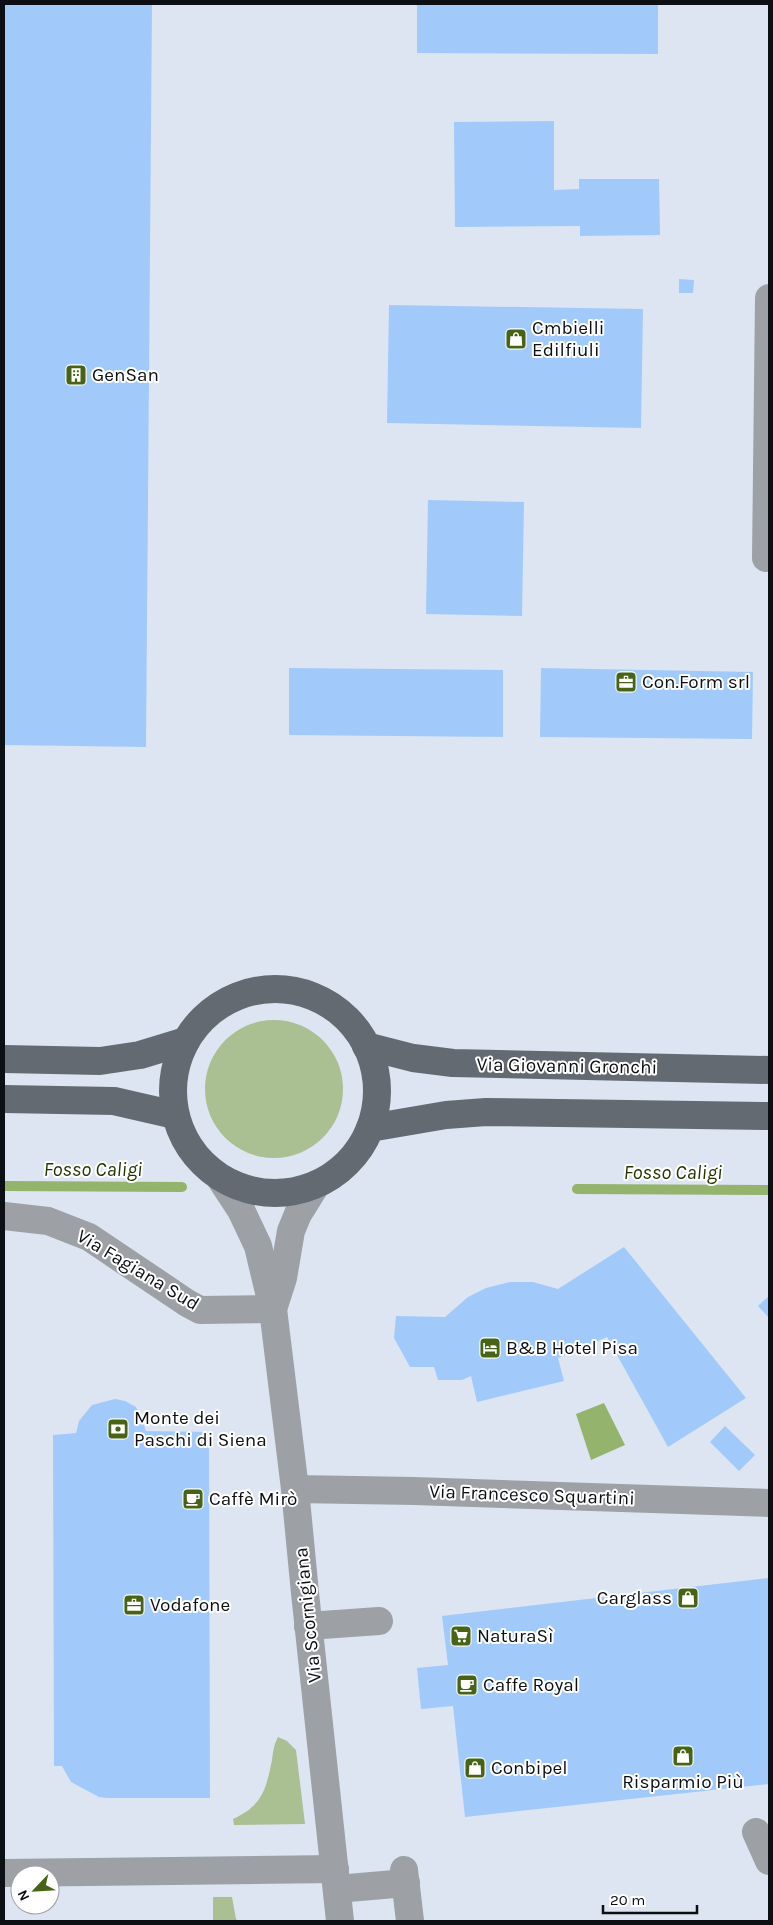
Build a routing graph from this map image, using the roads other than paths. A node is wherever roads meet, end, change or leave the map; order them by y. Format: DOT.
graph roads {
  1 [pos="769,298"];
  2 [pos="766,558"];
  3 [pos="186,1041"];
  4 [pos="366,1046"];
  5 [pos="4,1059"];
  6 [pos="769,1070"];
  7 [pos="4,1099"];
  8 [pos="175,1114"];
  9 [pos="769,1116"];
  10 [pos="370,1128"];
  11 [pos="220,1178"];
  12 [pos="316,1185"];
  13 [pos="4,1216"];
  14 [pos="273,1310"];
  15 [pos="295,1489"];
  16 [pos="769,1503"];
  17 [pos="379,1621"];
  18 [pos="308,1626"];
  19 [pos="756,1832"];
  20 [pos="769,1861"];
  21 [pos="4,1873"];
  22 [pos="336,1879"];
  23 [pos="340,1921"];
  24 [pos="410,1921"];
  1 -- 2 [label="street"];
  3 -- 4 [label="main road"];
  3 -- 5 [label="main road"];
  3 -- 8 [label="main road"];
  4 -- 6 [label="main road, Via Giovanni Gronchi"];
  4 -- 10 [label="main road"];
  7 -- 8 [label="main road"];
  8 -- 11 [label="main road"];
  9 -- 10 [label="main road"];
  10 -- 12 [label="main road"];
  11 -- 12 [label="main road"];
  11 -- 14 [label="street, Via Scornigiana"];
  12 -- 14 [label="street, Via Scornigiana"];
  13 -- 14 [label="street, Via Fagiana Sud"];
  14 -- 15 [label="street, Via Scornigiana"];
  15 -- 16 [label="street, Via Francesco Squartini"];
  15 -- 18 [label="street, Via Scornigiana"];
  17 -- 18 [label="street"];
  18 -- 22 [label="street, Via Scornigiana"];
  19 -- 20 [label="street"];
  21 -- 22 [label="street"];
  22 -- 23 [label="street, Via Scornigiana"];
  22 -- 24 [label="street"];
}
